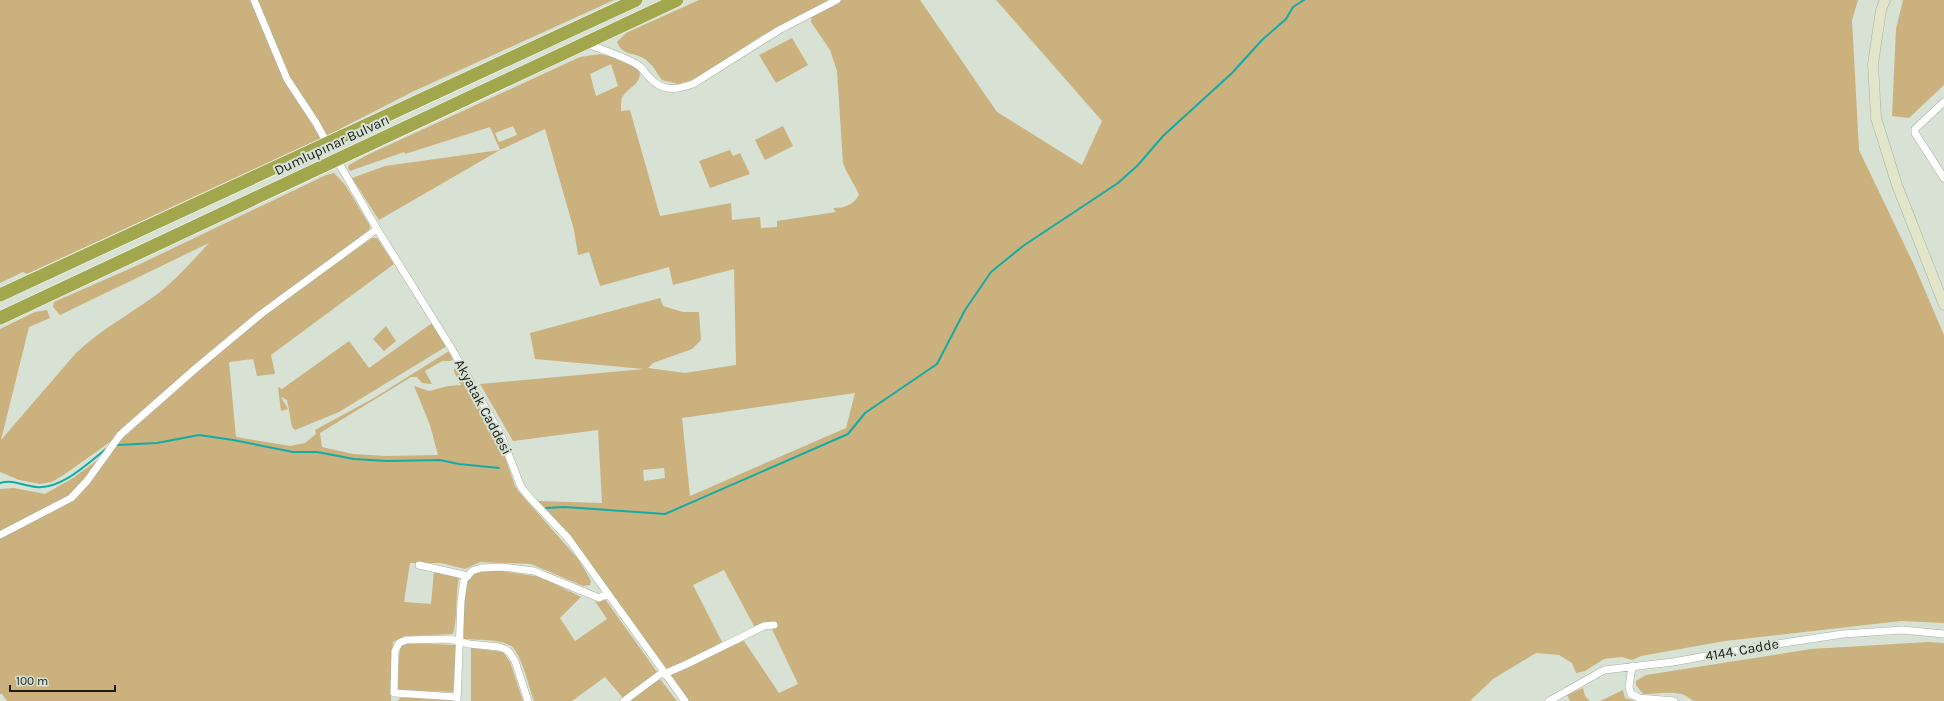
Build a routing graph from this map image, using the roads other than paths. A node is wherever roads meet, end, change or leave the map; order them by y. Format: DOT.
graph roads {
  1 [pos="254,0"];
  2 [pos="636,0"];
  3 [pos="677,0"];
  4 [pos="837,0"];
  5 [pos="1884,0"];
  6 [pos="585,43"];
  7 [pos="1944,102"];
  8 [pos="327,143"];
  9 [pos="337,160"];
  10 [pos="1944,178"];
  11 [pos="377,229"];
  12 [pos="0,295"];
  13 [pos="1944,304"];
  14 [pos="0,318"];
  15 [pos="0,535"];
  16 [pos="419,565"];
  17 [pos="468,576"];
  18 [pos="608,594"];
  19 [pos="774,625"];
  20 [pos="1944,634"];
  21 [pos="459,641"];
  22 [pos="1632,666"];
  23 [pos="664,673"];
  24 [pos="1559,694"];
  25 [pos="394,697"];
  26 [pos="457,699"];
  27 [pos="528,701"];
  28 [pos="624,701"];
  29 [pos="685,701"];
  30 [pos="1549,701"];
  31 [pos="1564,701"];
  32 [pos="1674,701"];
  1 -- 8 [label="street"];
  2 -- 8 [label="highway, Dumlupınar Bulvarı"];
  3 -- 6 [label="highway, Dumlupınar Bulvarı"];
  4 -- 6 [label="street"];
  5 -- 13 [label="street"];
  6 -- 9 [label="highway, Dumlupınar Bulvarı"];
  7 -- 10 [label="street"];
  8 -- 12 [label="highway, Dumlupınar Bulvarı"];
  9 -- 11 [label="street, Akyatak Caddesi"];
  9 -- 14 [label="highway, Dumlupınar Bulvarı"];
  11 -- 15 [label="street"];
  11 -- 18 [label="street, Akyatak Caddesi"];
  16 -- 17 [label="street"];
  17 -- 18 [label="street"];
  17 -- 21 [label="street"];
  18 -- 23 [label="street, Akyatak Caddesi"];
  19 -- 23 [label="street"];
  20 -- 22 [label="street, 4144. Cadde"];
  21 -- 25 [label="street"];
  21 -- 26 [label="street"];
  21 -- 27 [label="street"];
  22 -- 24 [label="street, 4144. Cadde"];
  22 -- 32 [label="street"];
  23 -- 28 [label="street"];
  23 -- 29 [label="street, Akyatak Caddesi"];
  24 -- 30 [label="street, 4144. Cadde"];
  24 -- 31 [label="street"];
  25 -- 26 [label="street"];
}
